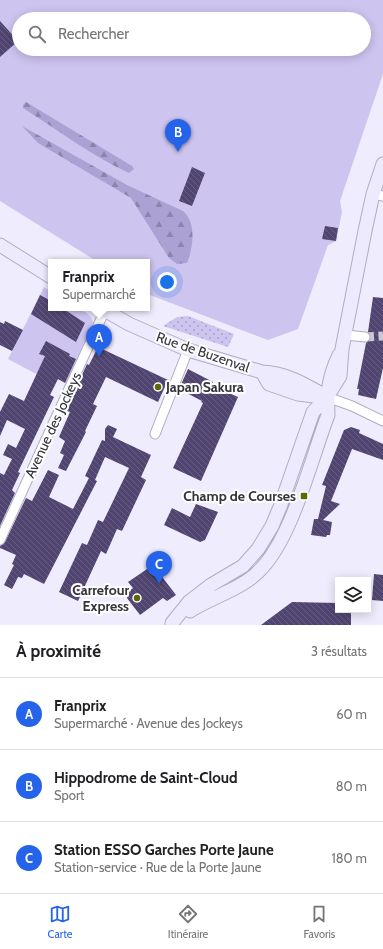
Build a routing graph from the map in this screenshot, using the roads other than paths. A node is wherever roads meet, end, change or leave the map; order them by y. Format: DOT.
graph roads {
  1 [pos="383,164"];
  2 [pos="378,195"];
  3 [pos="0,245"];
  4 [pos="48,275"];
  5 [pos="102,311"];
  6 [pos="106,311"];
  7 [pos="346,335"];
  8 [pos="365,336"];
  9 [pos="188,350"];
  10 [pos="327,397"];
  11 [pos="383,421"];
  12 [pos="155,434"];
  13 [pos="0,540"];
  14 [pos="171,624"];
  1 -- 2 [label="main road"];
  2 -- 7 [label="main road"];
  3 -- 4 [label="main road"];
  5 -- 13 [label="street, Avenue des Jockeys"];
  6 -- 9 [label="main road, Rue de Buzenval"];
  7 -- 8 [label="street"];
  7 -- 10 [label="main road"];
  9 -- 10 [label="main road, Rue de Buzenval"];
  9 -- 12 [label="street"];
  10 -- 11 [label="street, Rue de Buzenval"];
  10 -- 14 [label="main road"];
}
